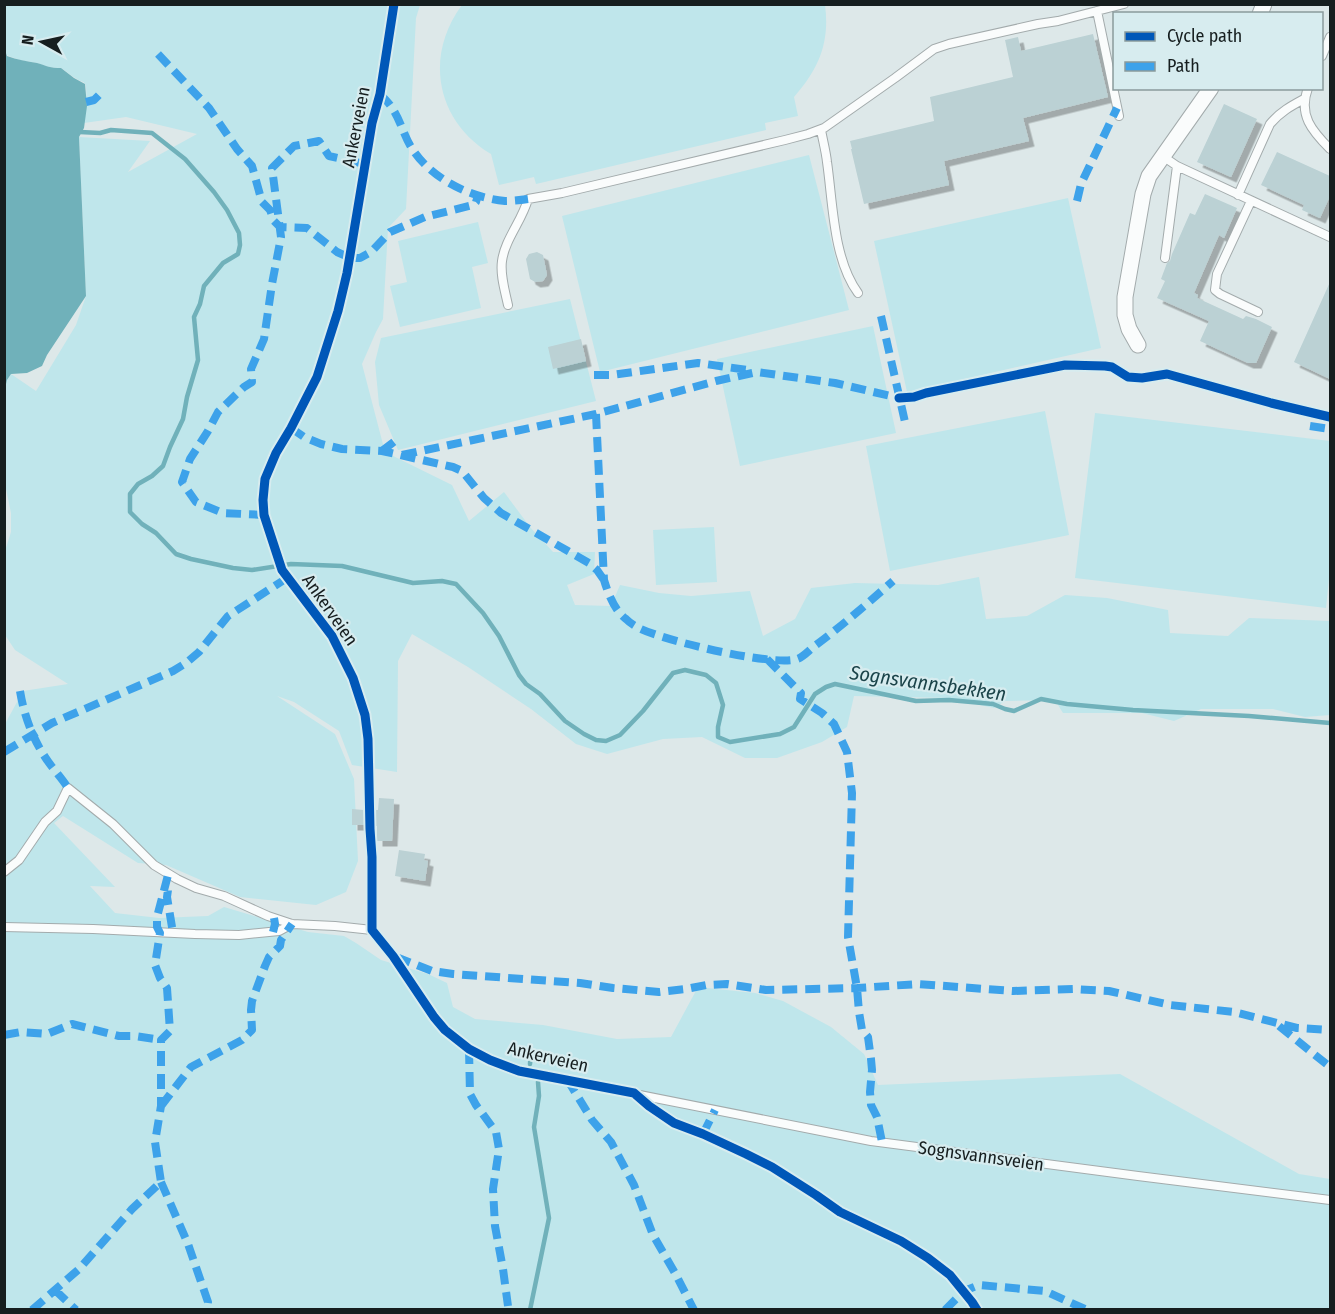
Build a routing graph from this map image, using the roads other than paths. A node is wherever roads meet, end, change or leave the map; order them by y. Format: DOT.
graph roads {
  1 [pos="394,4"];
  2 [pos="1124,4"];
  3 [pos="1097,11"];
  4 [pos="1330,37"];
  5 [pos="1323,54"];
  6 [pos="1113,87"];
  7 [pos="1114,90"];
  8 [pos="1210,90"];
  9 [pos="1307,90"];
  10 [pos="1304,99"];
  11 [pos="1119,116"];
  12 [pos="821,130"];
  13 [pos="1330,149"];
  14 [pos="1164,158"];
  15 [pos="1177,166"];
  16 [pos="1238,195"];
  17 [pos="1251,201"];
  18 [pos="1330,237"];
  19 [pos="1165,258"];
  20 [pos="858,293"];
  21 [pos="508,305"];
  22 [pos="1258,312"];
  23 [pos="1138,345"];
  24 [pos="4,872"];
  25 [pos="292,924"];
  26 [pos="4,927"];
  27 [pos="372,930"];
  28 [pos="634,1093"];
  29 [pos="1330,1200"];
  1 -- 27 [label="lane, Ankerveien"];
  2 -- 3 [label="lane"];
  3 -- 6 [label="lane"];
  3 -- 12 [label="lane"];
  4 -- 5 [label="lane"];
  7 -- 11 [label="lane"];
  8 -- 14 [label="street"];
  9 -- 10 [label="lane"];
  10 -- 13 [label="lane"];
  10 -- 16 [label="lane"];
  12 -- 20 [label="lane"];
  12 -- 21 [label="lane"];
  14 -- 15 [label="lane"];
  14 -- 23 [label="street"];
  15 -- 16 [label="lane"];
  15 -- 19 [label="lane"];
  16 -- 17 [label="lane"];
  17 -- 18 [label="lane"];
  17 -- 22 [label="lane"];
  24 -- 25 [label="lane"];
  25 -- 26 [label="lane"];
  25 -- 27 [label="lane"];
  27 -- 28 [label="lane, Ankerveien"];
  28 -- 29 [label="lane, Sognsvannsveien"];
}
